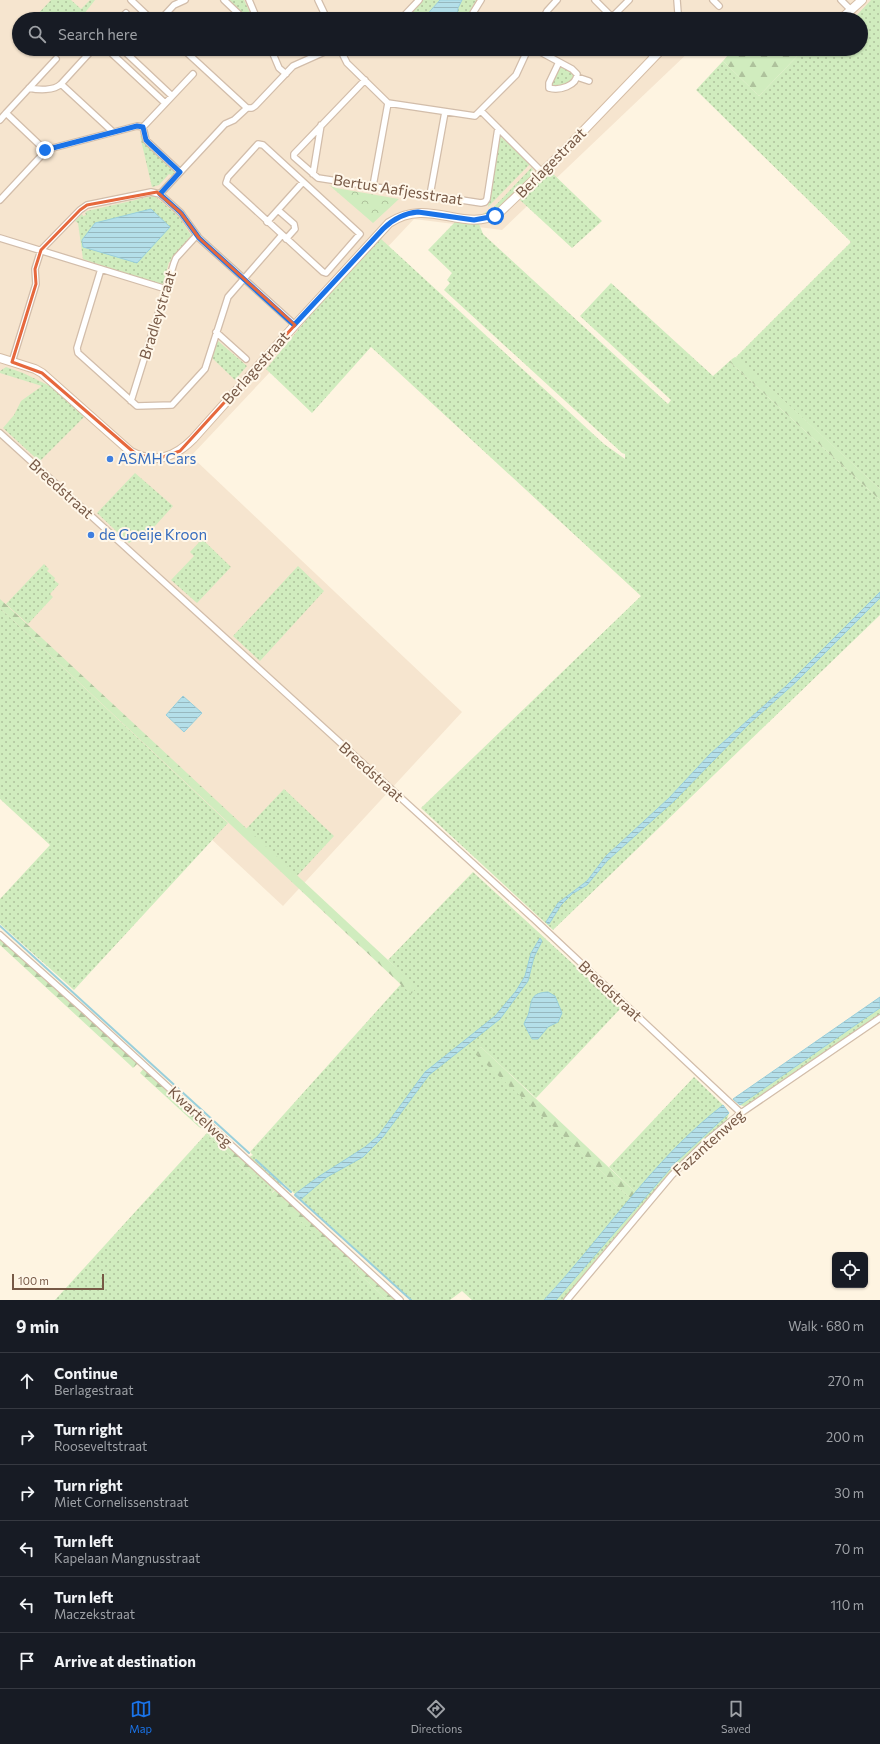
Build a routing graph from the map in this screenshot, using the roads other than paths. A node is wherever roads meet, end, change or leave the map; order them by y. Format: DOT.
graph roads {
  1 [pos="131,0"];
  2 [pos="185,0"];
  3 [pos="224,0"];
  4 [pos="249,0"];
  5 [pos="318,0"];
  6 [pos="419,0"];
  7 [pos="481,0"];
  8 [pos="557,0"];
  9 [pos="595,0"];
  10 [pos="628,0"];
  11 [pos="678,0"];
  12 [pos="713,0"];
  13 [pos="841,0"];
  14 [pos="862,0"];
  15 [pos="719,6"];
  16 [pos="851,10"];
  17 [pos="144,12"];
  18 [pos="168,12"];
  19 [pos="237,12"];
  20 [pos="255,12"];
  21 [pos="324,12"];
  22 [pos="408,12"];
  23 [pos="474,12"];
  24 [pos="546,12"];
  25 [pos="607,12"];
  26 [pos="618,12"];
  27 [pos="678,12"];
  28 [pos="87,56"];
  29 [pos="115,56"];
  30 [pos="129,56"];
  31 [pos="191,56"];
  32 [pos="274,56"];
  33 [pos="315,56"];
  34 [pos="344,56"];
  35 [pos="525,56"];
  36 [pos="548,56"];
  37 [pos="654,57"];
  38 [pos="56,59"];
  39 [pos="559,62"];
  40 [pos="193,74"];
  41 [pos="286,74"];
  42 [pos="577,77"];
  43 [pos="365,80"];
  44 [pos="590,81"];
  45 [pos="61,84"];
  46 [pos="29,88"];
  47 [pos="172,96"];
  48 [pos="165,103"];
  49 [pos="388,103"];
  50 [pos="247,108"];
  51 [pos="481,111"];
  52 [pos="444,112"];
  53 [pos="6,113"];
  54 [pos="0,120"];
  55 [pos="321,124"];
  56 [pos="143,127"];
  57 [pos="498,128"];
  58 [pos="113,132"];
  59 [pos="45,150"];
  60 [pos="180,172"];
  61 [pos="542,172"];
  62 [pos="313,174"];
  63 [pos="303,182"];
  64 [pos="373,186"];
  65 [pos="160,194"];
  66 [pos="430,195"];
  67 [pos="0,200"];
  68 [pos="278,210"];
  69 [pos="267,222"];
  70 [pos="197,235"];
  71 [pos="284,237"];
  72 [pos="0,238"];
  73 [pos="41,250"];
  74 [pos="101,269"];
  75 [pos="244,278"];
  76 [pos="166,289"];
  77 [pos="294,325"];
  78 [pos="216,332"];
  79 [pos="0,358"];
  80 [pos="246,359"];
  81 [pos="12,362"];
  82 [pos="131,401"];
  83 [pos="0,433"];
  84 [pos="0,935"];
  85 [pos="880,1018"];
  86 [pos="741,1113"];
  87 [pos="400,1300"];
  88 [pos="567,1300"];
  1 -- 17 [label="street"];
  2 -- 18 [label="street"];
  3 -- 19 [label="street"];
  4 -- 20 [label="street"];
  5 -- 21 [label="street"];
  6 -- 22 [label="street"];
  7 -- 23 [label="street"];
  8 -- 24 [label="street"];
  9 -- 25 [label="street"];
  10 -- 26 [label="street"];
  11 -- 27 [label="street"];
  12 -- 15 [label="street"];
  13 -- 16 [label="street"];
  14 -- 16 [label="street"];
  28 -- 45 [label="street"];
  29 -- 48 [label="street"];
  30 -- 47 [label="street"];
  31 -- 50 [label="street"];
  32 -- 41 [label="street"];
  33 -- 41 [label="street"];
  34 -- 43 [label="street"];
  35 -- 51 [label="street"];
  36 -- 39 [label="street"];
  37 -- 61 [label="street, Berlagestraat"];
  38 -- 46 [label="street"];
  39 -- 42 [label="street"];
  39 -- 42 [label="street"];
  40 -- 47 [label="street"];
  41 -- 50 [label="street"];
  42 -- 44 [label="street"];
  43 -- 49 [label="street"];
  43 -- 55 [label="street"];
  45 -- 46 [label="street"];
  45 -- 58 [label="street"];
  46 -- 53 [label="street"];
  47 -- 48 [label="street"];
  48 -- 56 [label="street"];
  49 -- 52 [label="street"];
  49 -- 64 [label="street"];
  50 -- 60 [label="street"];
  51 -- 52 [label="street"];
  51 -- 57 [label="street"];
  52 -- 66 [label="street"];
  53 -- 54 [label="street"];
  53 -- 59 [label="street"];
  55 -- 62 [label="street"];
  55 -- 62 [label="street"];
  56 -- 58 [label="street"];
  56 -- 60 [label="street"];
  57 -- 61 [label="street"];
  57 -- 66 [label="street, Bertus Aafjesstraat"];
  58 -- 59 [label="street"];
  59 -- 67 [label="street"];
  60 -- 65 [label="street"];
  61 -- 77 [label="street, Berlagestraat"];
  62 -- 64 [label="street, Bertus Aafjesstraat"];
  63 -- 68 [label="street"];
  63 -- 69 [label="street"];
  63 -- 71 [label="street"];
  64 -- 66 [label="street, Bertus Aafjesstraat"];
  65 -- 70 [label="street"];
  65 -- 73 [label="street"];
  68 -- 69 [label="street"];
  68 -- 71 [label="street"];
  69 -- 71 [label="street"];
  70 -- 75 [label="street"];
  70 -- 76 [label="street, Bradleystraat"];
  71 -- 75 [label="street"];
  72 -- 73 [label="street"];
  73 -- 74 [label="street"];
  73 -- 81 [label="street"];
  74 -- 76 [label="street"];
  74 -- 82 [label="street"];
  75 -- 77 [label="street"];
  75 -- 78 [label="street"];
  76 -- 82 [label="street, Bradleystraat"];
  77 -- 81 [label="street, Berlagestraat"];
  78 -- 80 [label="street"];
  78 -- 82 [label="street"];
  79 -- 81 [label="street, Berlagestraat"];
  83 -- 86 [label="street, Breedstraat"];
  84 -- 87 [label="street, Kwartelweg"];
  85 -- 86 [label="street, Fazantenweg"];
  86 -- 88 [label="street, Fazantenweg"];
}
